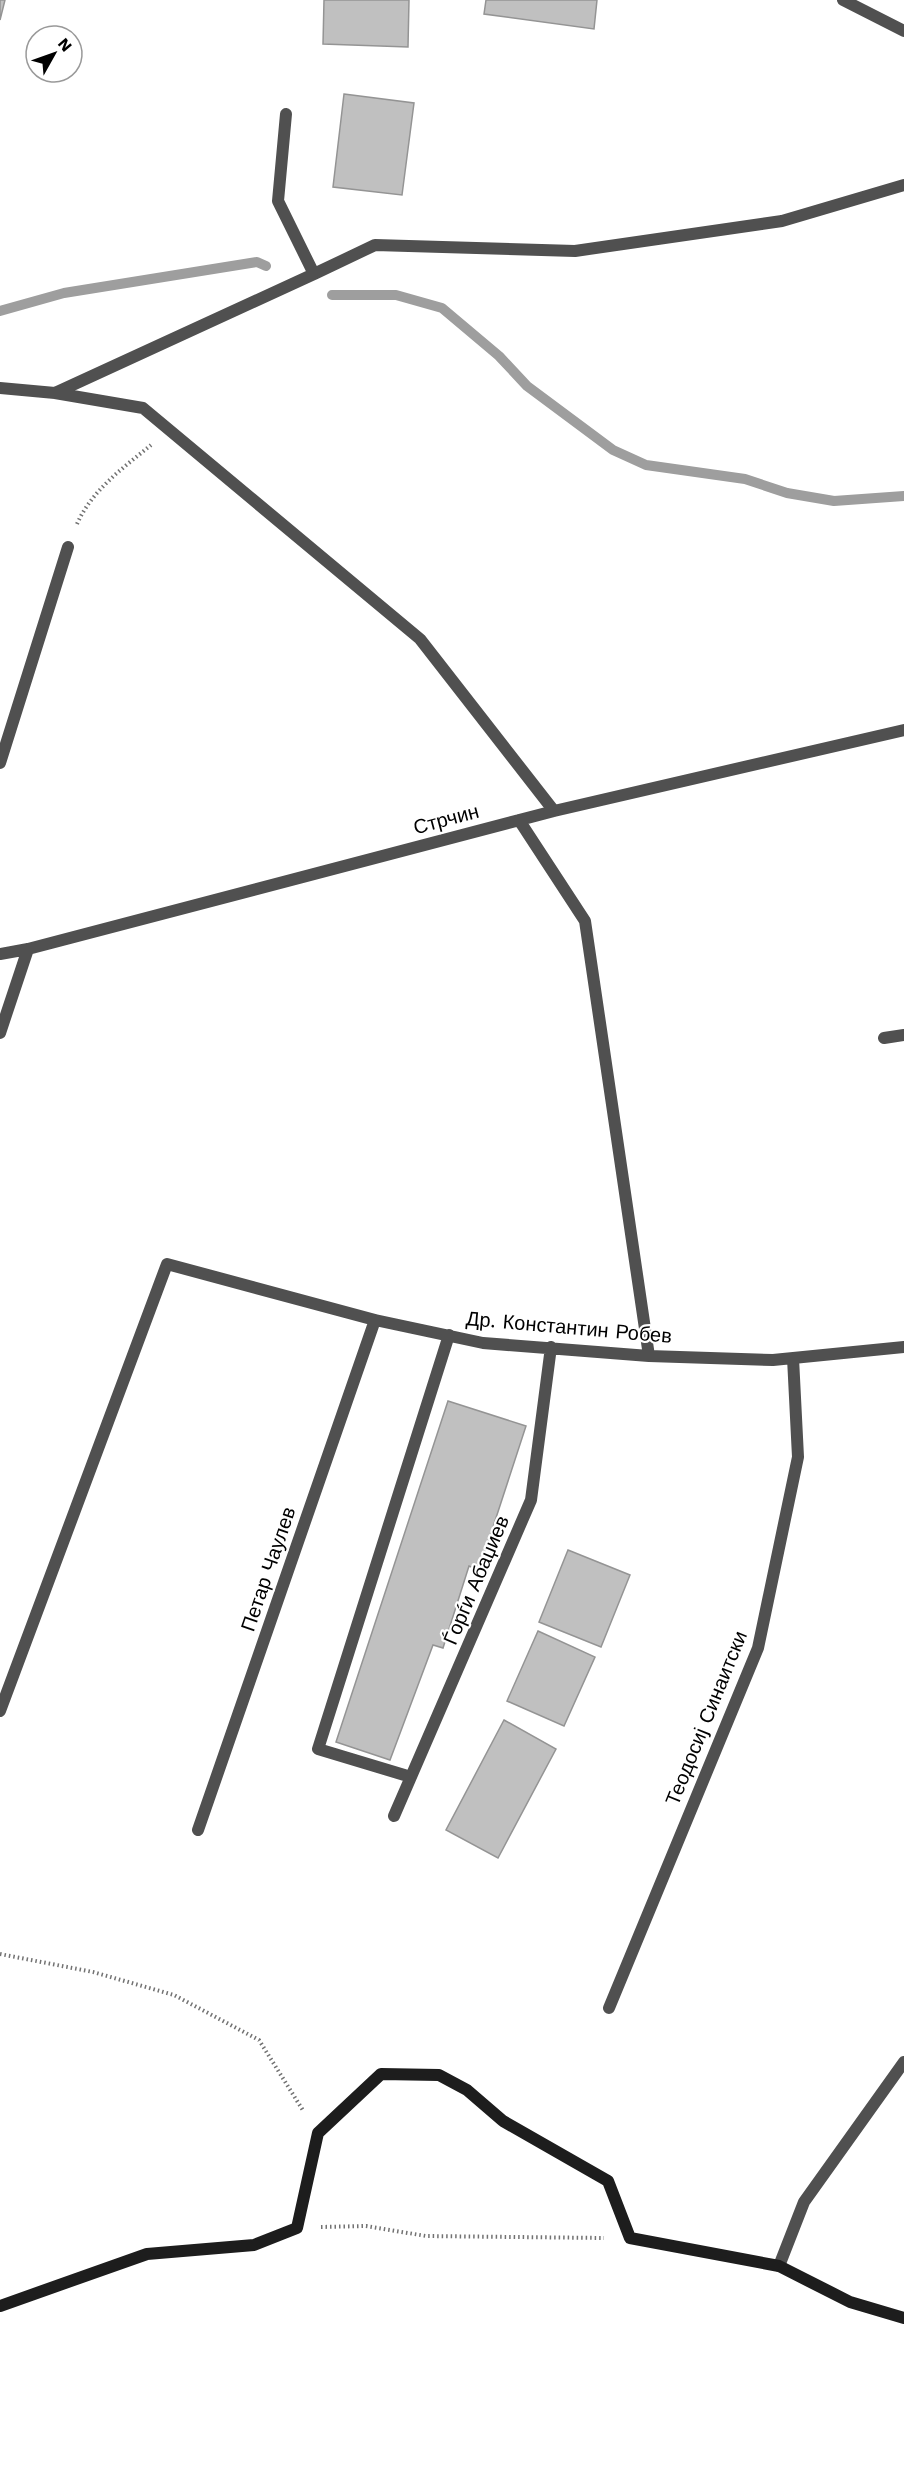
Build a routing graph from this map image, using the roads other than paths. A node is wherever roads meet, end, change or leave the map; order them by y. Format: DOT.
graph roads {
  1 [pos="843,0"];
  2 [pos="904,31"];
  3 [pos="286,114"];
  4 [pos="904,185"];
  5 [pos="314,274"];
  6 [pos="0,388"];
  7 [pos="55,393"];
  8 [pos="68,547"];
  9 [pos="904,730"];
  10 [pos="0,763"];
  11 [pos="554,811"];
  12 [pos="519,820"];
  13 [pos="28,949"];
  14 [pos="0,954"];
  15 [pos="0,1033"];
  16 [pos="904,1035"];
  17 [pos="884,1038"];
  18 [pos="375,1320"];
  19 [pos="449,1335"];
  20 [pos="551,1347"];
  21 [pos="904,1347"];
  22 [pos="649,1356"];
  23 [pos="794,1358"];
  24 [pos="0,1711"];
  25 [pos="411,1776"];
  26 [pos="394,1816"];
  27 [pos="198,1830"];
  28 [pos="609,2008"];
  29 [pos="904,2062"];
  30 [pos="779,2266"];
  31 [pos="0,2306"];
  32 [pos="904,2318"];
  1 -- 2 [label="street"];
  3 -- 5 [label="street"];
  4 -- 5 [label="street"];
  5 -- 7 [label="street"];
  6 -- 7 [label="street"];
  7 -- 11 [label="street"];
  8 -- 10 [label="street"];
  9 -- 11 [label="street, Стрчин"];
  11 -- 12 [label="street, Стрчин"];
  12 -- 13 [label="street, Стрчин"];
  12 -- 22 [label="street"];
  13 -- 14 [label="street, Стрчин"];
  13 -- 15 [label="street"];
  16 -- 17 [label="street"];
  18 -- 19 [label="street, Др. Константин Робев"];
  18 -- 24 [label="street, Др. Константин Робев"];
  18 -- 27 [label="street, Петар Чаулев"];
  19 -- 20 [label="street, Др. Константин Робев"];
  19 -- 25 [label="street"];
  20 -- 22 [label="street, Др. Константин Робев"];
  20 -- 25 [label="street, Ѓорѓи Абаџиев"];
  21 -- 23 [label="street, Др. Константин Робев"];
  22 -- 23 [label="street, Др. Константин Робев"];
  23 -- 28 [label="street, Теодосиј Синаитски"];
  25 -- 26 [label="street, Ѓорѓи Абаџиев"];
  29 -- 30 [label="street"];
  30 -- 31 [label="street"];
  30 -- 32 [label="street"];
}
